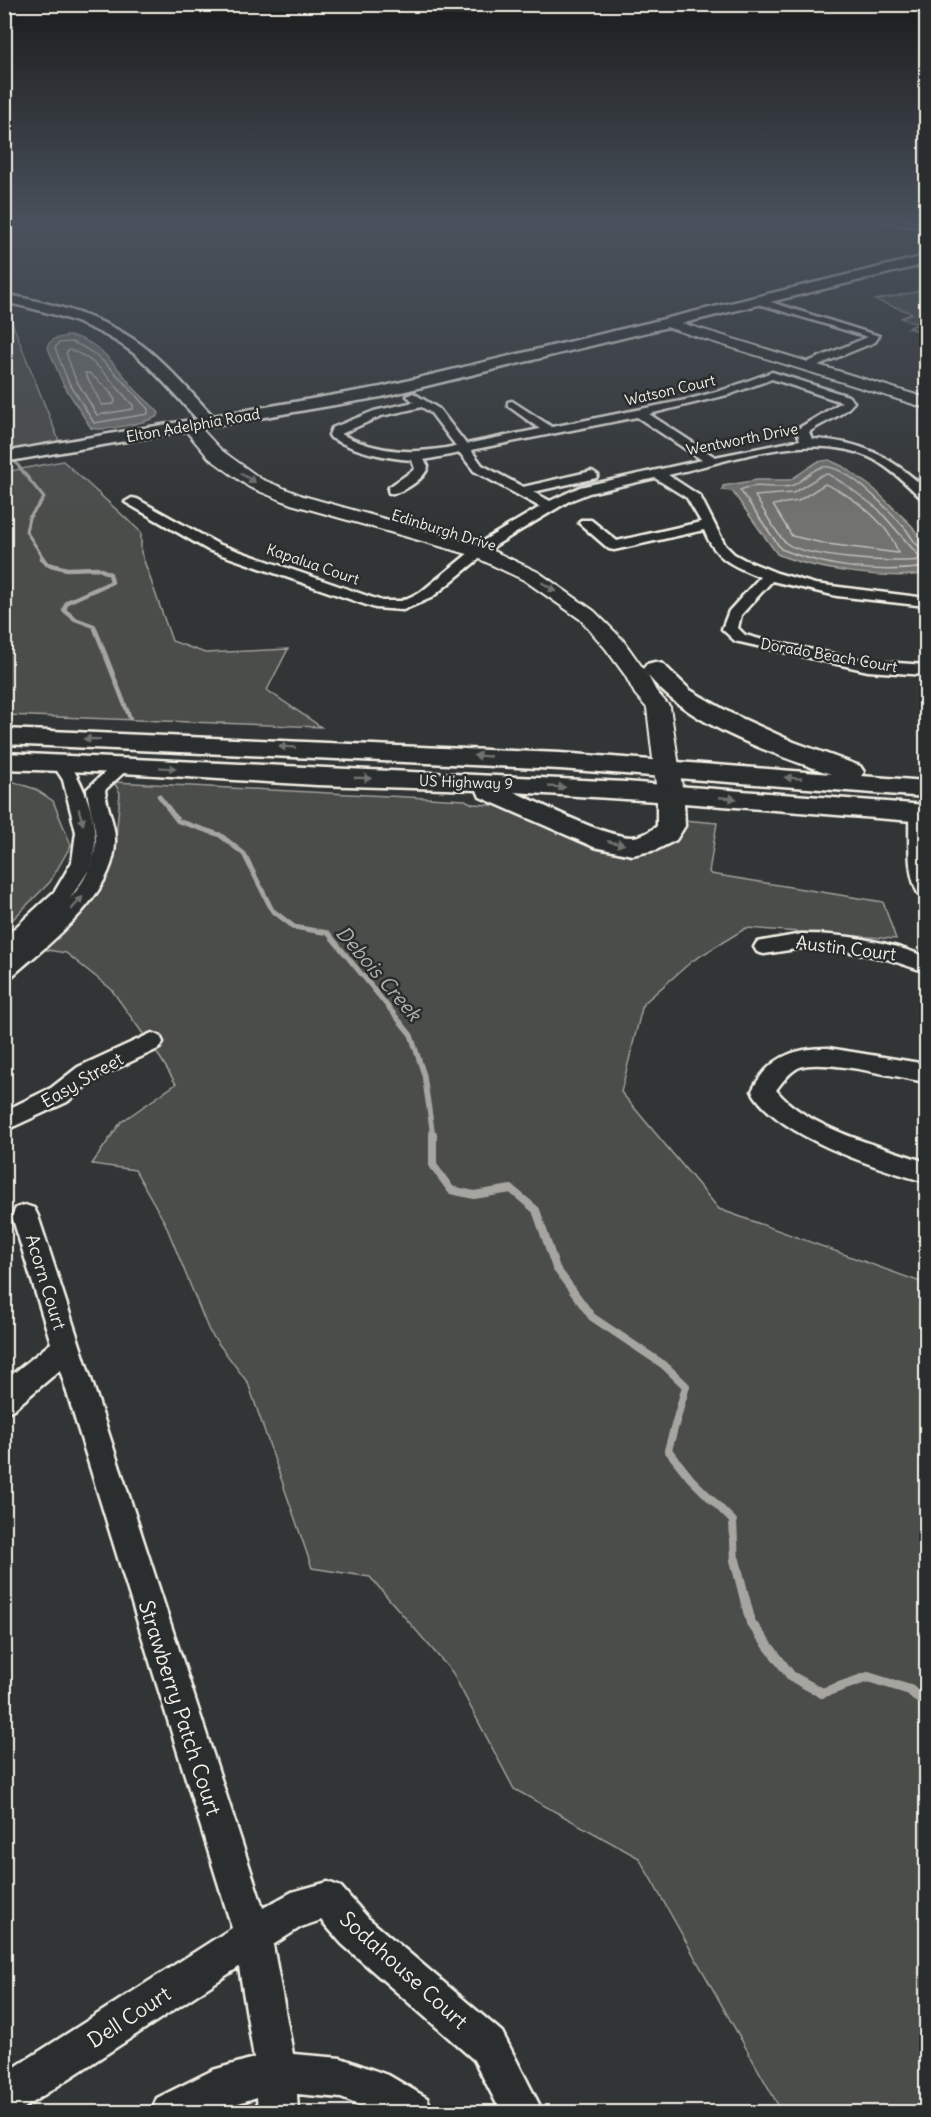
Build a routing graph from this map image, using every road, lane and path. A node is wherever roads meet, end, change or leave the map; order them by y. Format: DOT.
graph roads {
  1 [pos="52,319"];
  2 [pos="76,319"];
  3 [pos="686,319"];
  4 [pos="817,319"];
  5 [pos="669,323"];
  6 [pos="807,366"];
  7 [pos="143,375"];
  8 [pos="399,387"];
  9 [pos="424,403"];
  10 [pos="512,404"];
  11 [pos="927,404"];
  12 [pos="639,413"];
  13 [pos="184,420"];
  14 [pos="209,422"];
  15 [pos="550,431"];
  16 [pos="807,442"];
  17 [pos="464,450"];
  18 [pos="416,456"];
  19 [pos="4,457"];
  20 [pos="713,461"];
  21 [pos="609,470"];
  22 [pos="927,473"];
  23 [pos="657,474"];
  24 [pos="907,478"];
  25 [pos="394,490"];
  26 [pos="521,492"];
  27 [pos="927,495"];
  28 [pos="132,502"];
  29 [pos="551,507"];
  30 [pos="586,523"];
  31 [pos="707,525"];
  32 [pos="485,547"];
  33 [pos="769,576"];
  34 [pos="927,602"];
  35 [pos="645,653"];
  36 [pos="927,670"];
  37 [pos="658,707"];
  38 [pos="710,713"];
  39 [pos="4,736"];
  40 [pos="4,761"];
  41 [pos="61,763"];
  42 [pos="123,765"];
  43 [pos="668,780"];
  44 [pos="465,781"];
  45 [pos="894,786"];
  46 [pos="927,789"];
  47 [pos="922,814"];
  48 [pos="927,890"];
  49 [pos="51,918"];
  50 [pos="764,947"];
  51 [pos="4,951"];
  52 [pos="927,965"];
  53 [pos="4,972"];
  54 [pos="152,1042"];
  55 [pos="927,1073"];
  56 [pos="7,1114"];
  57 [pos="927,1172"];
  58 [pos="25,1216"];
  59 [pos="66,1348"];
  60 [pos="4,1399"];
  61 [pos="253,1936"];
  62 [pos="276,2072"];
  63 [pos="4,2098"];
  64 [pos="171,2112"];
  65 [pos="278,2112"];
  66 [pos="413,2112"];
  67 [pos="523,2112"];
  1 -- 7 [label="main road"];
  2 -- 14 [label="main road"];
  3 -- 5 [label="main road, Elton Adelphia Road"];
  4 -- 6 [label="street"];
  5 -- 6 [label="main road"];
  5 -- 8 [label="main road, Elton Adelphia Road"];
  6 -- 11 [label="main road"];
  8 -- 9 [label="street"];
  8 -- 14 [label="main road, Elton Adelphia Road"];
  9 -- 17 [label="street"];
  9 -- 18 [label="street, Watson Court"];
  10 -- 15 [label="street"];
  12 -- 15 [label="street, Watson Court"];
  12 -- 16 [label="street, Watson Court"];
  12 -- 20 [label="street"];
  13 -- 14 [label="main road, Elton Adelphia Road"];
  13 -- 19 [label="main road, Elton Adelphia Road"];
  13 -- 32 [label="main road, Edinburgh Drive, one-way"];
  14 -- 32 [label="main road, Edinburgh Drive"];
  15 -- 17 [label="street, Watson Court"];
  16 -- 20 [label="street, Wentworth Drive"];
  16 -- 24 [label="street, Wentworth Drive"];
  17 -- 18 [label="street, Watson Court"];
  17 -- 26 [label="street"];
  18 -- 25 [label="street"];
  20 -- 23 [label="street, Wentworth Drive"];
  21 -- 26 [label="street"];
  22 -- 24 [label="street"];
  23 -- 29 [label="street, Wentworth Drive"];
  23 -- 31 [label="street"];
  24 -- 27 [label="street, Wentworth Drive"];
  26 -- 29 [label="street"];
  28 -- 32 [label="street, Kapalua Court"];
  29 -- 32 [label="street, Wentworth Drive"];
  30 -- 31 [label="street"];
  31 -- 33 [label="street"];
  32 -- 35 [label="main road, Edinburgh Drive"];
  32 -- 37 [label="main road, Edinburgh Drive, one-way"];
  33 -- 34 [label="street"];
  33 -- 36 [label="street, Dorado Beach Court"];
  35 -- 37 [label="main road, Edinburgh Drive"];
  35 -- 38 [label="main road"];
  37 -- 38 [label="main road"];
  37 -- 43 [label="main road, Edinburgh Drive"];
  38 -- 45 [label="main road"];
  43 -- 39 [label="main road, US Highway 9, one-way"];
  40 -- 41 [label="main road, US Highway 9"];
  41 -- 42 [label="main road, US Highway 9"];
  41 -- 49 [label="street, one-way"];
  42 -- 44 [label="main road, US Highway 9, one-way"];
  49 -- 42 [label="street, one-way"];
  44 -- 43 [label="main road, US Highway 9, one-way"];
  44 -- 43 [label="main road, one-way"];
  45 -- 43 [label="main road, US Highway 9, one-way"];
  43 -- 47 [label="main road, US Highway 9, one-way"];
  45 -- 46 [label="main road, US Highway 9"];
  47 -- 48 [label="street"];
  49 -- 51 [label="street"];
  49 -- 53 [label="street"];
  50 -- 52 [label="street, Austin Court"];
  54 -- 56 [label="street, Easy Street"];
  55 -- 57 [label="street"];
  58 -- 59 [label="street, Acorn Court"];
  59 -- 60 [label="street"];
  59 -- 61 [label="street, Strawberry Patch Court"];
  61 -- 62 [label="street, Strawberry Patch Court"];
  61 -- 63 [label="street, Dell Court"];
  61 -- 67 [label="street, Sodahouse Court"];
  62 -- 64 [label="street"];
  62 -- 65 [label="street, Strawberry Patch Court"];
  62 -- 66 [label="street"];
}
